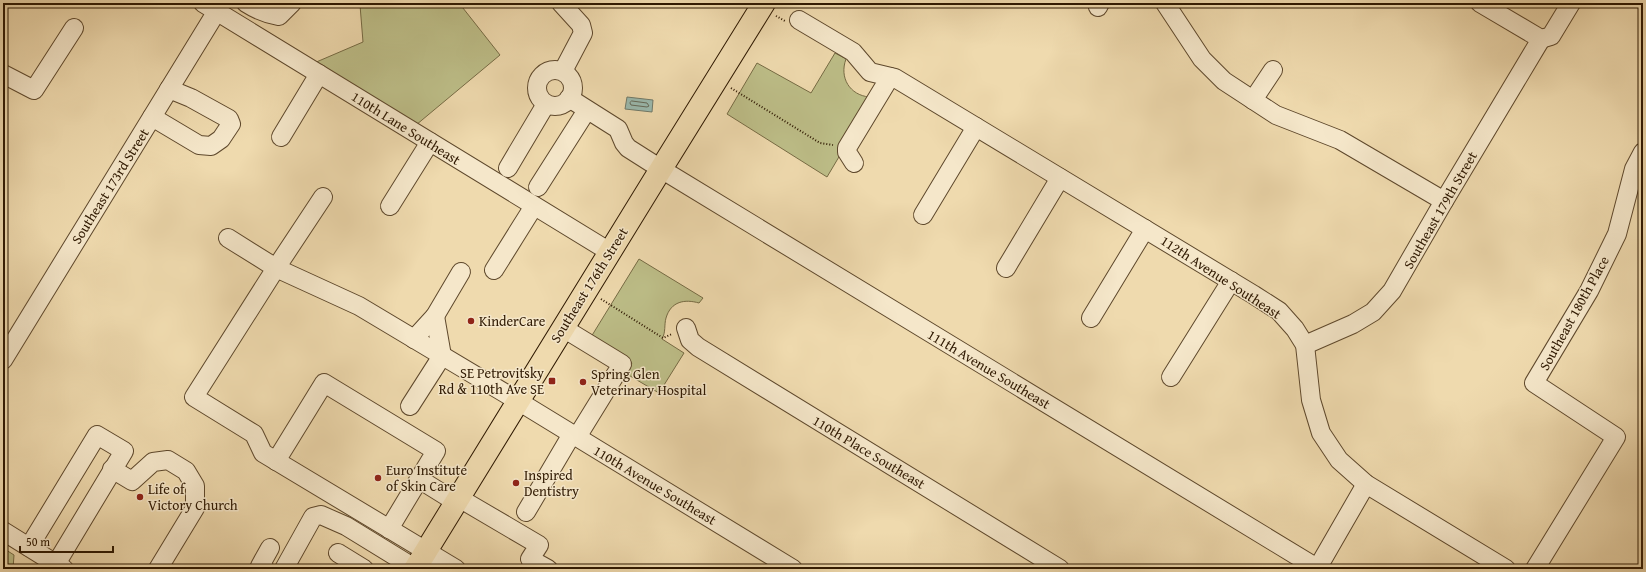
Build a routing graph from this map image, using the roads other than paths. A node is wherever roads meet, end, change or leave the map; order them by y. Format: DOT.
graph roads {
  1 [pos="246,3"];
  2 [pos="292,3"];
  3 [pos="561,3"];
  4 [pos="1165,3"];
  5 [pos="1480,3"];
  6 [pos="1571,3"];
  7 [pos="763,5"];
  8 [pos="210,7"];
  9 [pos="799,20"];
  10 [pos="74,28"];
  11 [pos="1541,39"];
  12 [pos="1273,70"];
  13 [pos="563,71"];
  14 [pos="3,74"];
  15 [pos="319,74"];
  16 [pos="890,77"];
  17 [pos="169,89"];
  18 [pos="569,98"];
  19 [pos="1253,100"];
  20 [pos="546,104"];
  21 [pos="587,110"];
  22 [pos="152,117"];
  23 [pos="976,127"];
  24 [pos="281,137"];
  25 [pos="430,142"];
  26 [pos="1643,152"];
  27 [pos="850,155"];
  28 [pos="508,168"];
  29 [pos="660,169"];
  30 [pos="1060,178"];
  31 [pos="538,187"];
  32 [pos="323,197"];
  33 [pos="1444,201"];
  34 [pos="390,206"];
  35 [pos="534,206"];
  36 [pos="923,215"];
  37 [pos="1145,229"];
  38 [pos="228,238"];
  39 [pos="610,252"];
  40 [pos="276,268"];
  41 [pos="1006,268"];
  42 [pos="494,270"];
  43 [pos="462,272"];
  44 [pos="1231,281"];
  45 [pos="435,316"];
  46 [pos="1091,318"];
  47 [pos="563,328"];
  48 [pos="686,328"];
  49 [pos="414,339"];
  50 [pos="1305,345"];
  51 [pos="442,356"];
  52 [pos="3,360"];
  53 [pos="1171,377"];
  54 [pos="518,401"];
  55 [pos="410,406"];
  56 [pos="574,435"];
  57 [pos="276,461"];
  58 [pos="112,469"];
  59 [pos="419,479"];
  60 [pos="1366,484"];
  61 [pos="458,500"];
  62 [pos="526,512"];
  63 [pos="389,529"];
  64 [pos="3,531"];
  65 [pos="29,547"];
  66 [pos="270,548"];
  67 [pos="338,553"];
  68 [pos="419,563"];
  69 [pos="60,566"];
  70 [pos="158,569"];
  71 [pos="265,569"];
  72 [pos="284,569"];
  73 [pos="364,569"];
  74 [pos="456,569"];
  75 [pos="548,569"];
  76 [pos="793,569"];
  77 [pos="1060,569"];
  78 [pos="1317,569"];
  79 [pos="1506,569"];
  80 [pos="1535,569"];
  1 -- 2 [label="street"];
  3 -- 13 [label="street"];
  4 -- 19 [label="street"];
  5 -- 11 [label="street"];
  6 -- 11 [label="street"];
  7 -- 29 [label="main road, Southeast 176th Street"];
  8 -- 15 [label="street, 110th Lane Southeast"];
  8 -- 17 [label="street, Southeast 173rd Street"];
  9 -- 16 [label="street, 112th Avenue Southeast"];
  10 -- 14 [label="street"];
  11 -- 33 [label="street, Southeast 179th Street"];
  12 -- 19 [label="street"];
  13 -- 18 [label="street"];
  13 -- 20 [label="street"];
  15 -- 24 [label="street"];
  15 -- 25 [label="street, 110th Lane Southeast"];
  16 -- 23 [label="street, 112th Avenue Southeast"];
  16 -- 27 [label="street"];
  17 -- 22 [label="street, Southeast 173rd Street"];
  17 -- 22 [label="street"];
  18 -- 20 [label="street"];
  18 -- 21 [label="street, 111th Avenue Southeast"];
  19 -- 33 [label="street"];
  20 -- 28 [label="street"];
  21 -- 29 [label="street, 111th Avenue Southeast"];
  21 -- 31 [label="street"];
  22 -- 52 [label="street, Southeast 173rd Street"];
  23 -- 30 [label="street, 112th Avenue Southeast"];
  23 -- 36 [label="street"];
  25 -- 34 [label="street"];
  25 -- 35 [label="street, 110th Lane Southeast"];
  26 -- 80 [label="street, Southeast 180th Place"];
  29 -- 39 [label="main road, Southeast 176th Street"];
  29 -- 78 [label="street, 111th Avenue Southeast"];
  30 -- 37 [label="street, 112th Avenue Southeast"];
  30 -- 41 [label="street"];
  32 -- 40 [label="street"];
  33 -- 50 [label="street, Southeast 179th Street"];
  35 -- 39 [label="street, 110th Lane Southeast"];
  35 -- 42 [label="street"];
  37 -- 44 [label="street, 112th Avenue Southeast"];
  37 -- 46 [label="street"];
  38 -- 40 [label="street, 110th Avenue Southeast"];
  39 -- 47 [label="main road, Southeast 176th Street"];
  40 -- 49 [label="street, 110th Avenue Southeast"];
  40 -- 57 [label="street"];
  43 -- 45 [label="street"];
  44 -- 50 [label="street, 112th Avenue Southeast"];
  44 -- 53 [label="street"];
  45 -- 49 [label="street"];
  45 -- 51 [label="street"];
  47 -- 54 [label="main road, Southeast 176th Street"];
  47 -- 56 [label="street"];
  48 -- 77 [label="street, 110th Place Southeast"];
  49 -- 51 [label="street, 110th Avenue Southeast"];
  50 -- 60 [label="street, 112th Avenue Southeast"];
  51 -- 54 [label="street, 110th Avenue Southeast"];
  51 -- 55 [label="street"];
  54 -- 56 [label="street, 110th Avenue Southeast"];
  54 -- 61 [label="main road, Southeast 176th Street"];
  56 -- 62 [label="street"];
  56 -- 76 [label="street, 110th Avenue Southeast"];
  57 -- 59 [label="street"];
  57 -- 63 [label="street"];
  58 -- 65 [label="street"];
  58 -- 69 [label="street"];
  58 -- 70 [label="street"];
  59 -- 61 [label="street"];
  59 -- 63 [label="street"];
  60 -- 78 [label="street"];
  60 -- 79 [label="street, 112th Avenue Southeast"];
  61 -- 68 [label="main road, Southeast 176th Street"];
  61 -- 75 [label="street"];
  63 -- 68 [label="street"];
  64 -- 65 [label="street"];
  65 -- 69 [label="street"];
  66 -- 71 [label="street"];
  67 -- 73 [label="street"];
  68 -- 72 [label="street"];
  68 -- 74 [label="street"];
}
